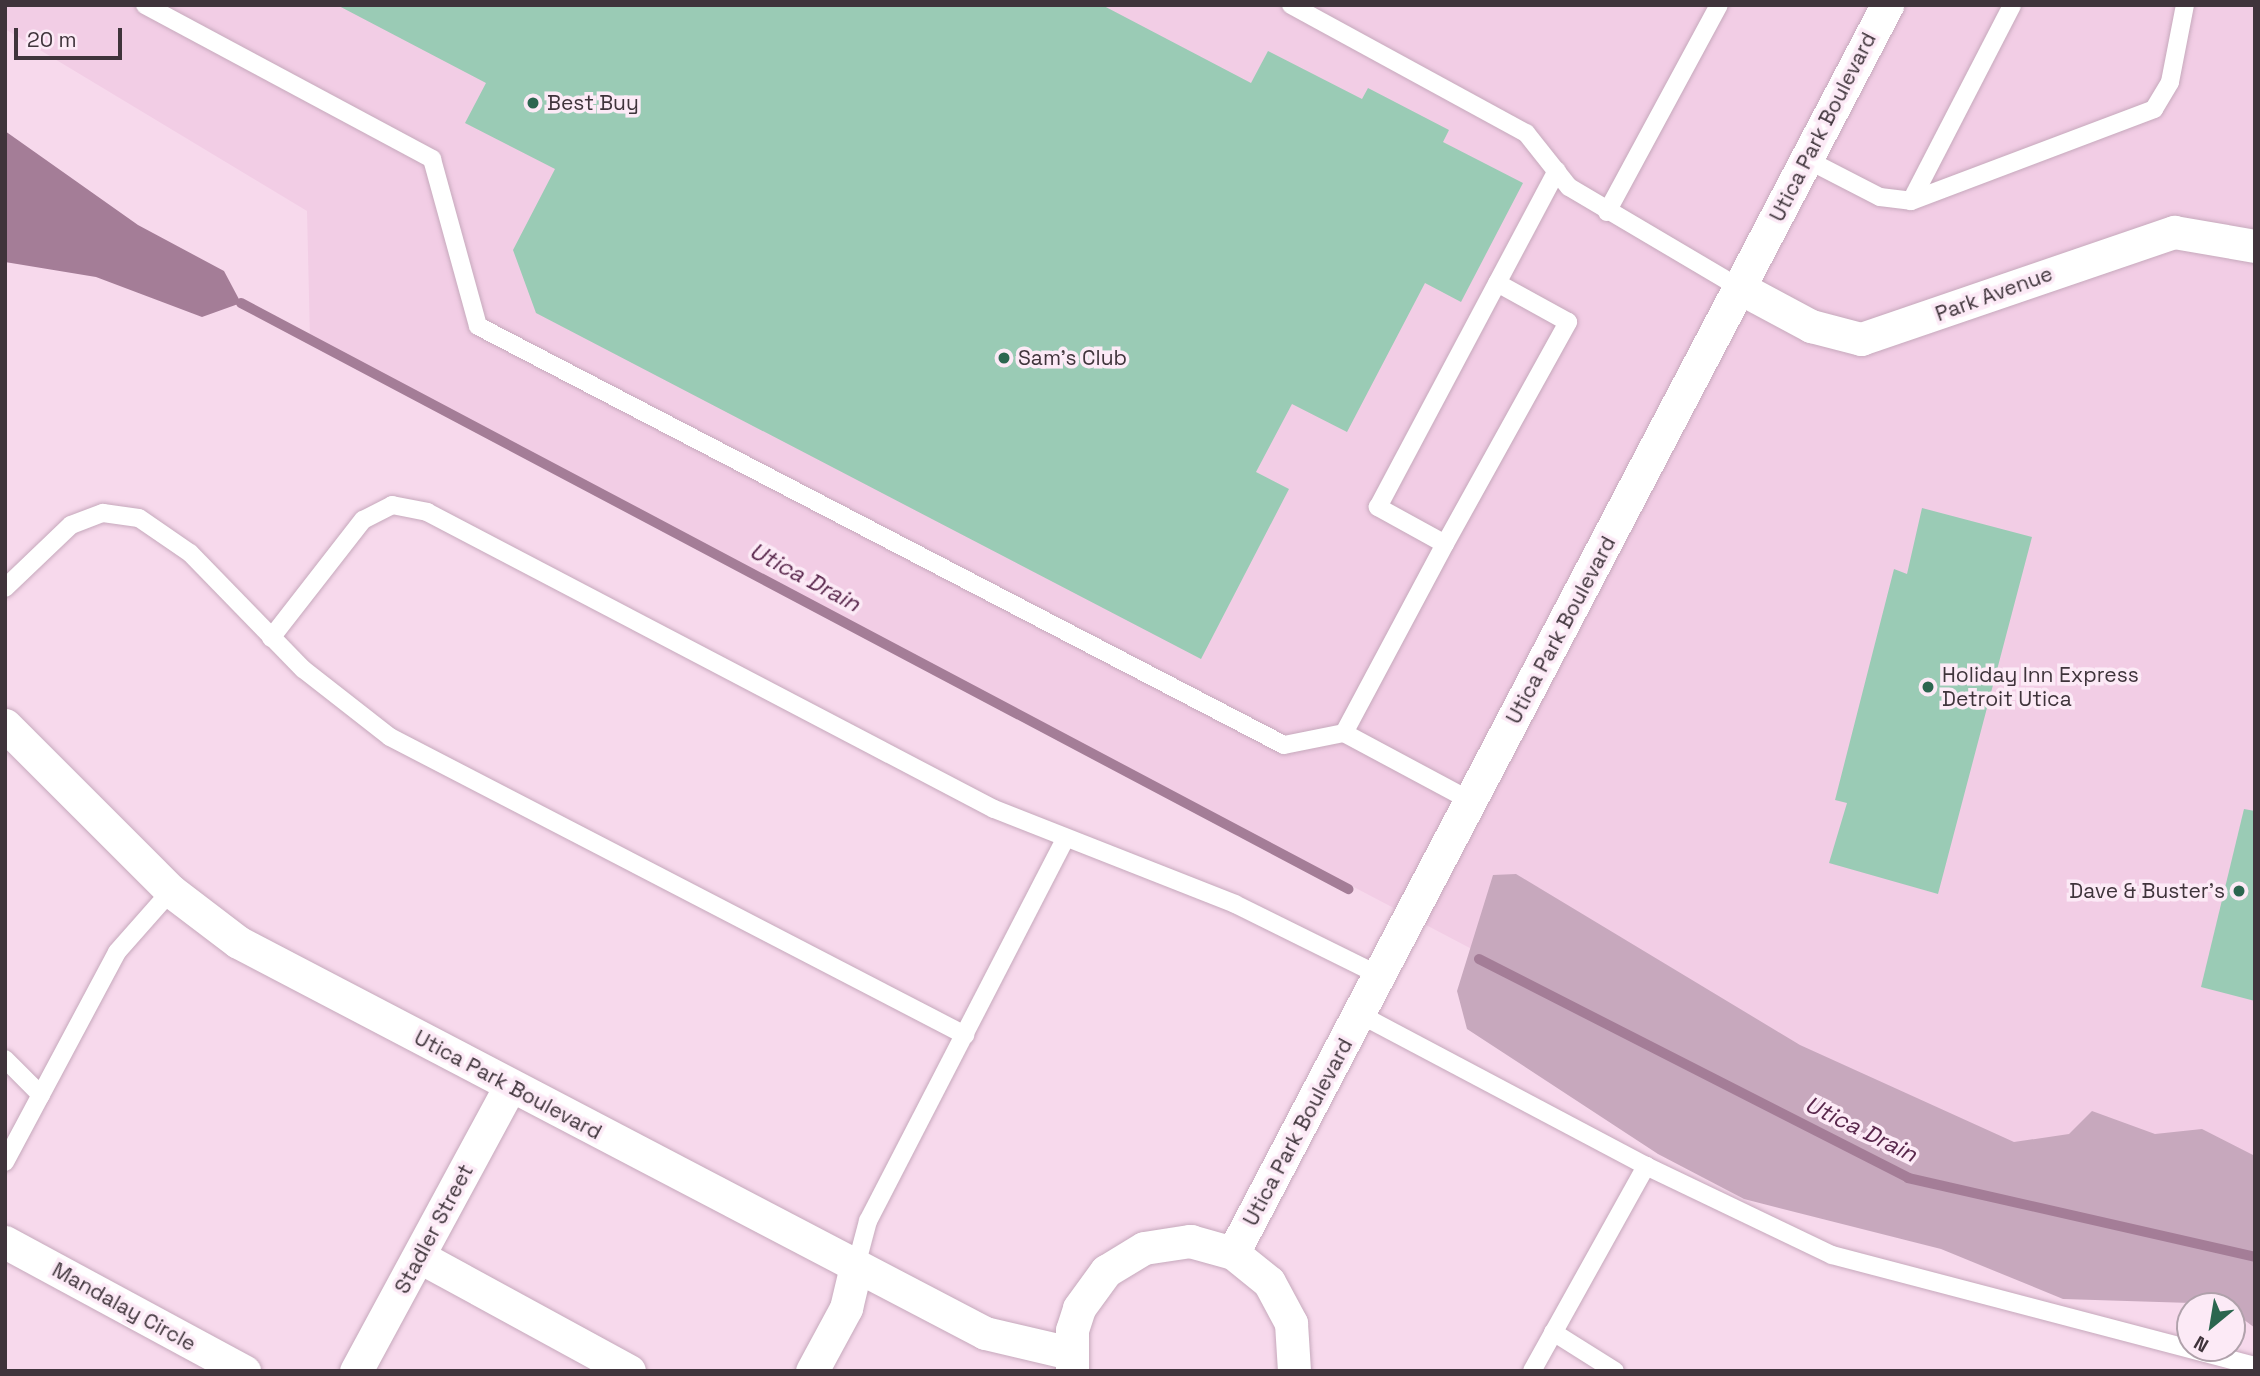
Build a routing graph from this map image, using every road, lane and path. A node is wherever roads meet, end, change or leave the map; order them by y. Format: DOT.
graph roads {
  1 [pos="145,5"];
  2 [pos="1291,5"];
  3 [pos="1719,5"];
  4 [pos="1887,5"];
  5 [pos="2012,5"];
  6 [pos="2185,5"];
  7 [pos="1806,159"];
  8 [pos="1557,171"];
  9 [pos="1911,201"];
  10 [pos="1607,212"];
  11 [pos="2255,246"];
  12 [pos="1497,283"];
  13 [pos="1740,288"];
  14 [pos="1445,544"];
  15 [pos="5,588"];
  16 [pos="271,638"];
  17 [pos="5,725"];
  18 [pos="1344,733"];
  19 [pos="1471,801"];
  20 [pos="1065,839"];
  21 [pos="171,891"];
  22 [pos="1381,976"];
  23 [pos="1361,1015"];
  24 [pos="965,1035"];
  25 [pos="5,1059"];
  26 [pos="510,1086"];
  27 [pos="41,1095"];
  28 [pos="5,1162"];
  29 [pos="1646,1166"];
  30 [pos="5,1242"];
  31 [pos="1233,1253"];
  32 [pos="420,1257"];
  33 [pos="856,1266"];
  34 [pos="1553,1332"];
  35 [pos="1071,1362"];
  36 [pos="2255,1366"];
  37 [pos="244,1371"];
  38 [pos="356,1371"];
  39 [pos="629,1371"];
  40 [pos="812,1371"];
  41 [pos="1294,1371"];
  42 [pos="1532,1371"];
  43 [pos="1615,1371"];
  1 -- 18 [label="lane"];
  2 -- 8 [label="lane"];
  3 -- 10 [label="lane"];
  4 -- 7 [label="street, Utica Park Boulevard"];
  5 -- 9 [label="lane"];
  6 -- 9 [label="lane"];
  7 -- 9 [label="lane"];
  7 -- 13 [label="street, Utica Park Boulevard"];
  8 -- 10 [label="lane"];
  8 -- 12 [label="lane"];
  10 -- 13 [label="lane"];
  11 -- 13 [label="street, Park Avenue"];
  12 -- 14 [label="lane"];
  12 -- 14 [label="lane"];
  13 -- 19 [label="street, Utica Park Boulevard"];
  14 -- 18 [label="lane"];
  15 -- 16 [label="lane"];
  16 -- 20 [label="lane"];
  16 -- 24 [label="lane"];
  17 -- 21 [label="street, Utica Park Boulevard"];
  18 -- 19 [label="lane"];
  19 -- 22 [label="street, Utica Park Boulevard"];
  20 -- 22 [label="lane"];
  20 -- 24 [label="lane"];
  21 -- 26 [label="street, Utica Park Boulevard"];
  21 -- 27 [label="lane"];
  22 -- 23 [label="street, Utica Park Boulevard"];
  23 -- 29 [label="lane"];
  23 -- 31 [label="street, Utica Park Boulevard"];
  24 -- 33 [label="lane"];
  25 -- 27 [label="lane"];
  26 -- 32 [label="street, Stadler Street"];
  26 -- 33 [label="street, Utica Park Boulevard"];
  27 -- 28 [label="lane"];
  29 -- 34 [label="lane"];
  29 -- 36 [label="lane"];
  30 -- 37 [label="street, Mandalay Circle"];
  31 -- 35 [label="street"];
  31 -- 41 [label="street"];
  32 -- 38 [label="street, Stadler Street"];
  32 -- 39 [label="street"];
  33 -- 35 [label="street, Utica Park Boulevard"];
  33 -- 40 [label="street"];
  34 -- 42 [label="lane"];
  34 -- 43 [label="lane"];
}
